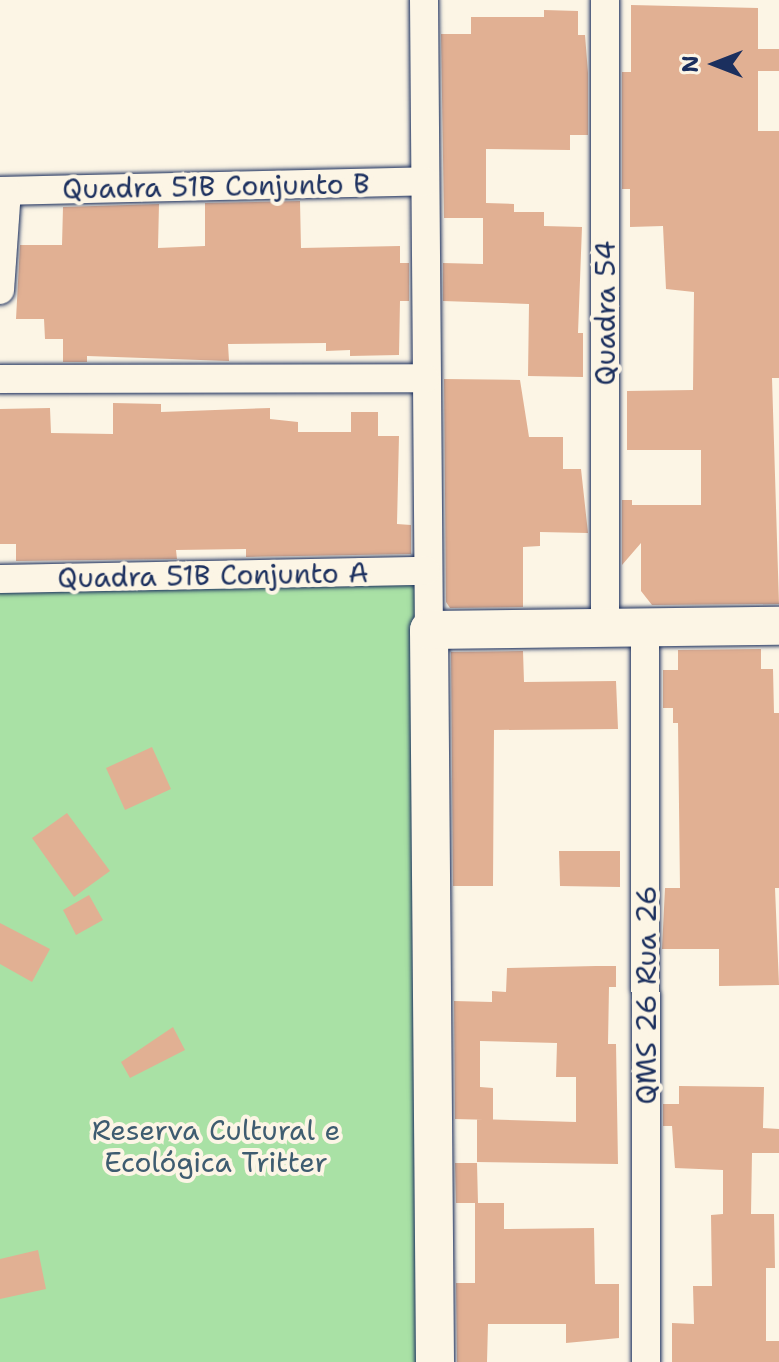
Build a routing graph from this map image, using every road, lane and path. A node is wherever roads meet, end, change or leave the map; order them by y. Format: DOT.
graph roads {
  1 [pos="424,0"];
  2 [pos="605,0"];
  3 [pos="425,181"];
  4 [pos="4,191"];
  5 [pos="0,290"];
  6 [pos="425,378"];
  7 [pos="0,379"];
  8 [pos="426,571"];
  9 [pos="0,579"];
  10 [pos="605,626"];
  11 [pos="779,626"];
  12 [pos="645,627"];
  13 [pos="429,630"];
  14 [pos="435,1362"];
  15 [pos="646,1362"];
  1 -- 3 [label="street"];
  2 -- 10 [label="street, Quadra 54"];
  3 -- 4 [label="street, Quadra 51B Conjunto B"];
  3 -- 6 [label="street"];
  4 -- 5 [label="street"];
  6 -- 7 [label="street"];
  6 -- 8 [label="street"];
  8 -- 9 [label="street, Quadra 51B Conjunto A"];
  8 -- 13 [label="street"];
  10 -- 12 [label="street"];
  10 -- 13 [label="street"];
  11 -- 12 [label="street"];
  12 -- 15 [label="street, QMS 26 Rua 26"];
  13 -- 14 [label="street"];
}
